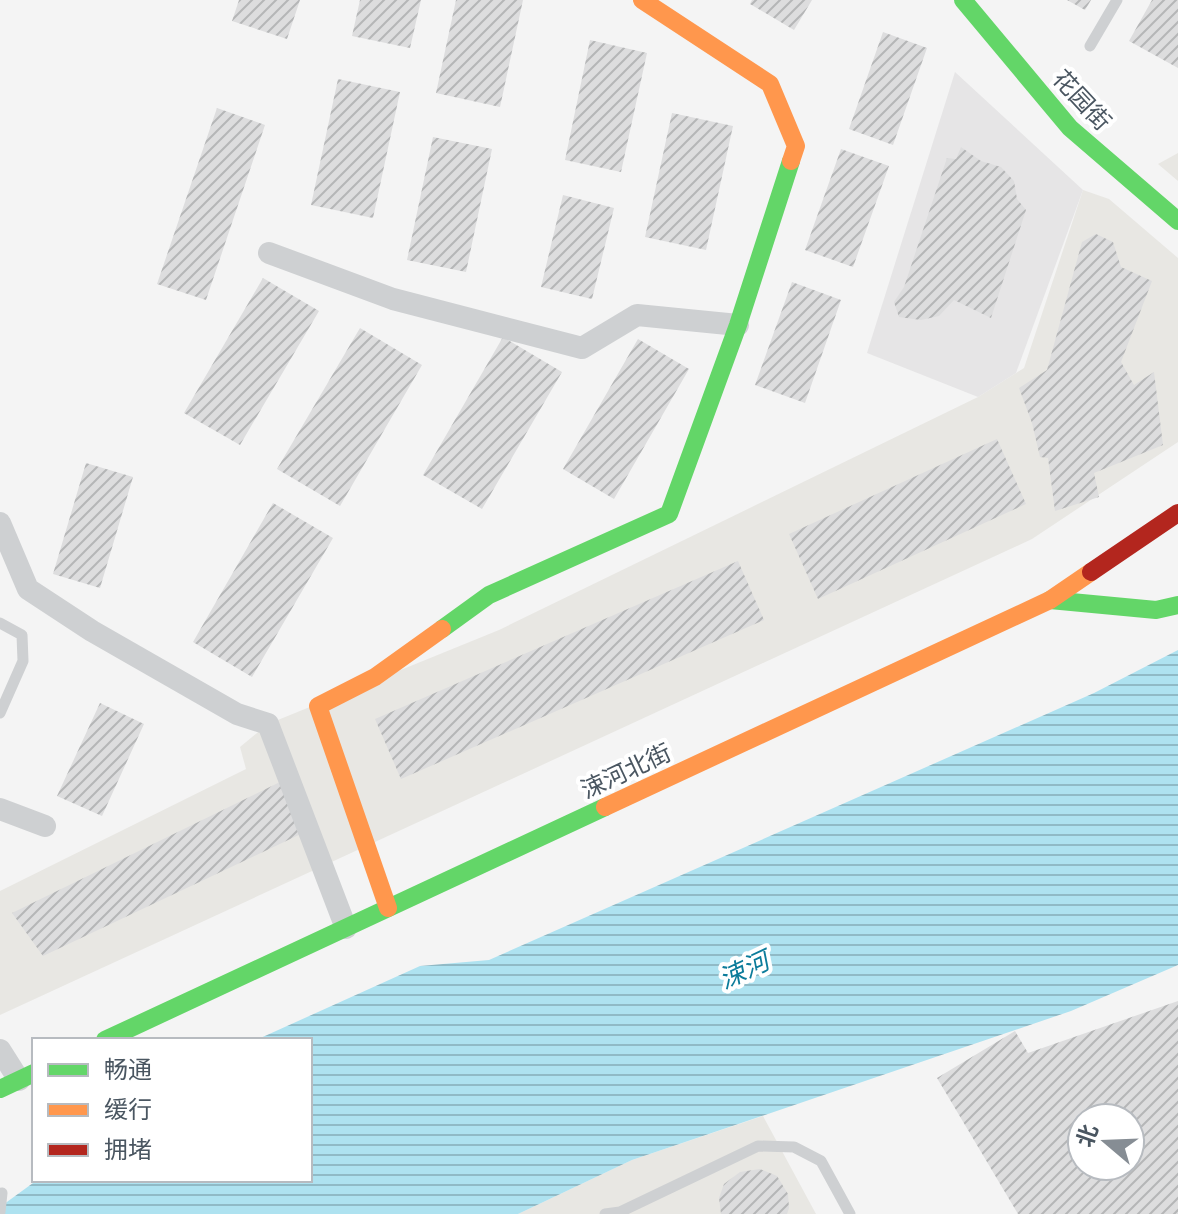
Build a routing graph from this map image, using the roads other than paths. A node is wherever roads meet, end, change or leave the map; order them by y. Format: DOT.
graph roads {
  1 [pos="642,0"];
  2 [pos="963,0"];
  3 [pos="1117,0"];
  4 [pos="1090,46"];
  5 [pos="1178,221"];
  6 [pos="269,253"];
  7 [pos="738,325"];
  8 [pos="1178,513"];
  9 [pos="0,523"];
  10 [pos="1050,600"];
  11 [pos="1178,605"];
  12 [pos="0,623"];
  13 [pos="0,713"];
  14 [pos="0,809"];
  15 [pos="45,826"];
  16 [pos="388,908"];
  17 [pos="346,928"];
  18 [pos="109,1038"];
  19 [pos="0,1050"];
  20 [pos="18,1081"];
  21 [pos="2,1193"];
  22 [pos="0,1212"];
  23 [pos="605,1214"];
  24 [pos="850,1214"];
  1 -- 7 [label="street"];
  2 -- 5 [label="street, 花园街"];
  3 -- 4 [label="lane"];
  6 -- 7 [label="street"];
  7 -- 16 [label="street"];
  8 -- 10 [label="street, 涑河北街"];
  9 -- 17 [label="street"];
  10 -- 11 [label="street"];
  10 -- 16 [label="street, 涑河北街"];
  12 -- 13 [label="lane"];
  14 -- 15 [label="street"];
  16 -- 17 [label="street, 涑河北街"];
  17 -- 18 [label="street, 涑河北街"];
  19 -- 20 [label="street"];
  21 -- 22 [label="lane"];
  23 -- 24 [label="lane"];
}
